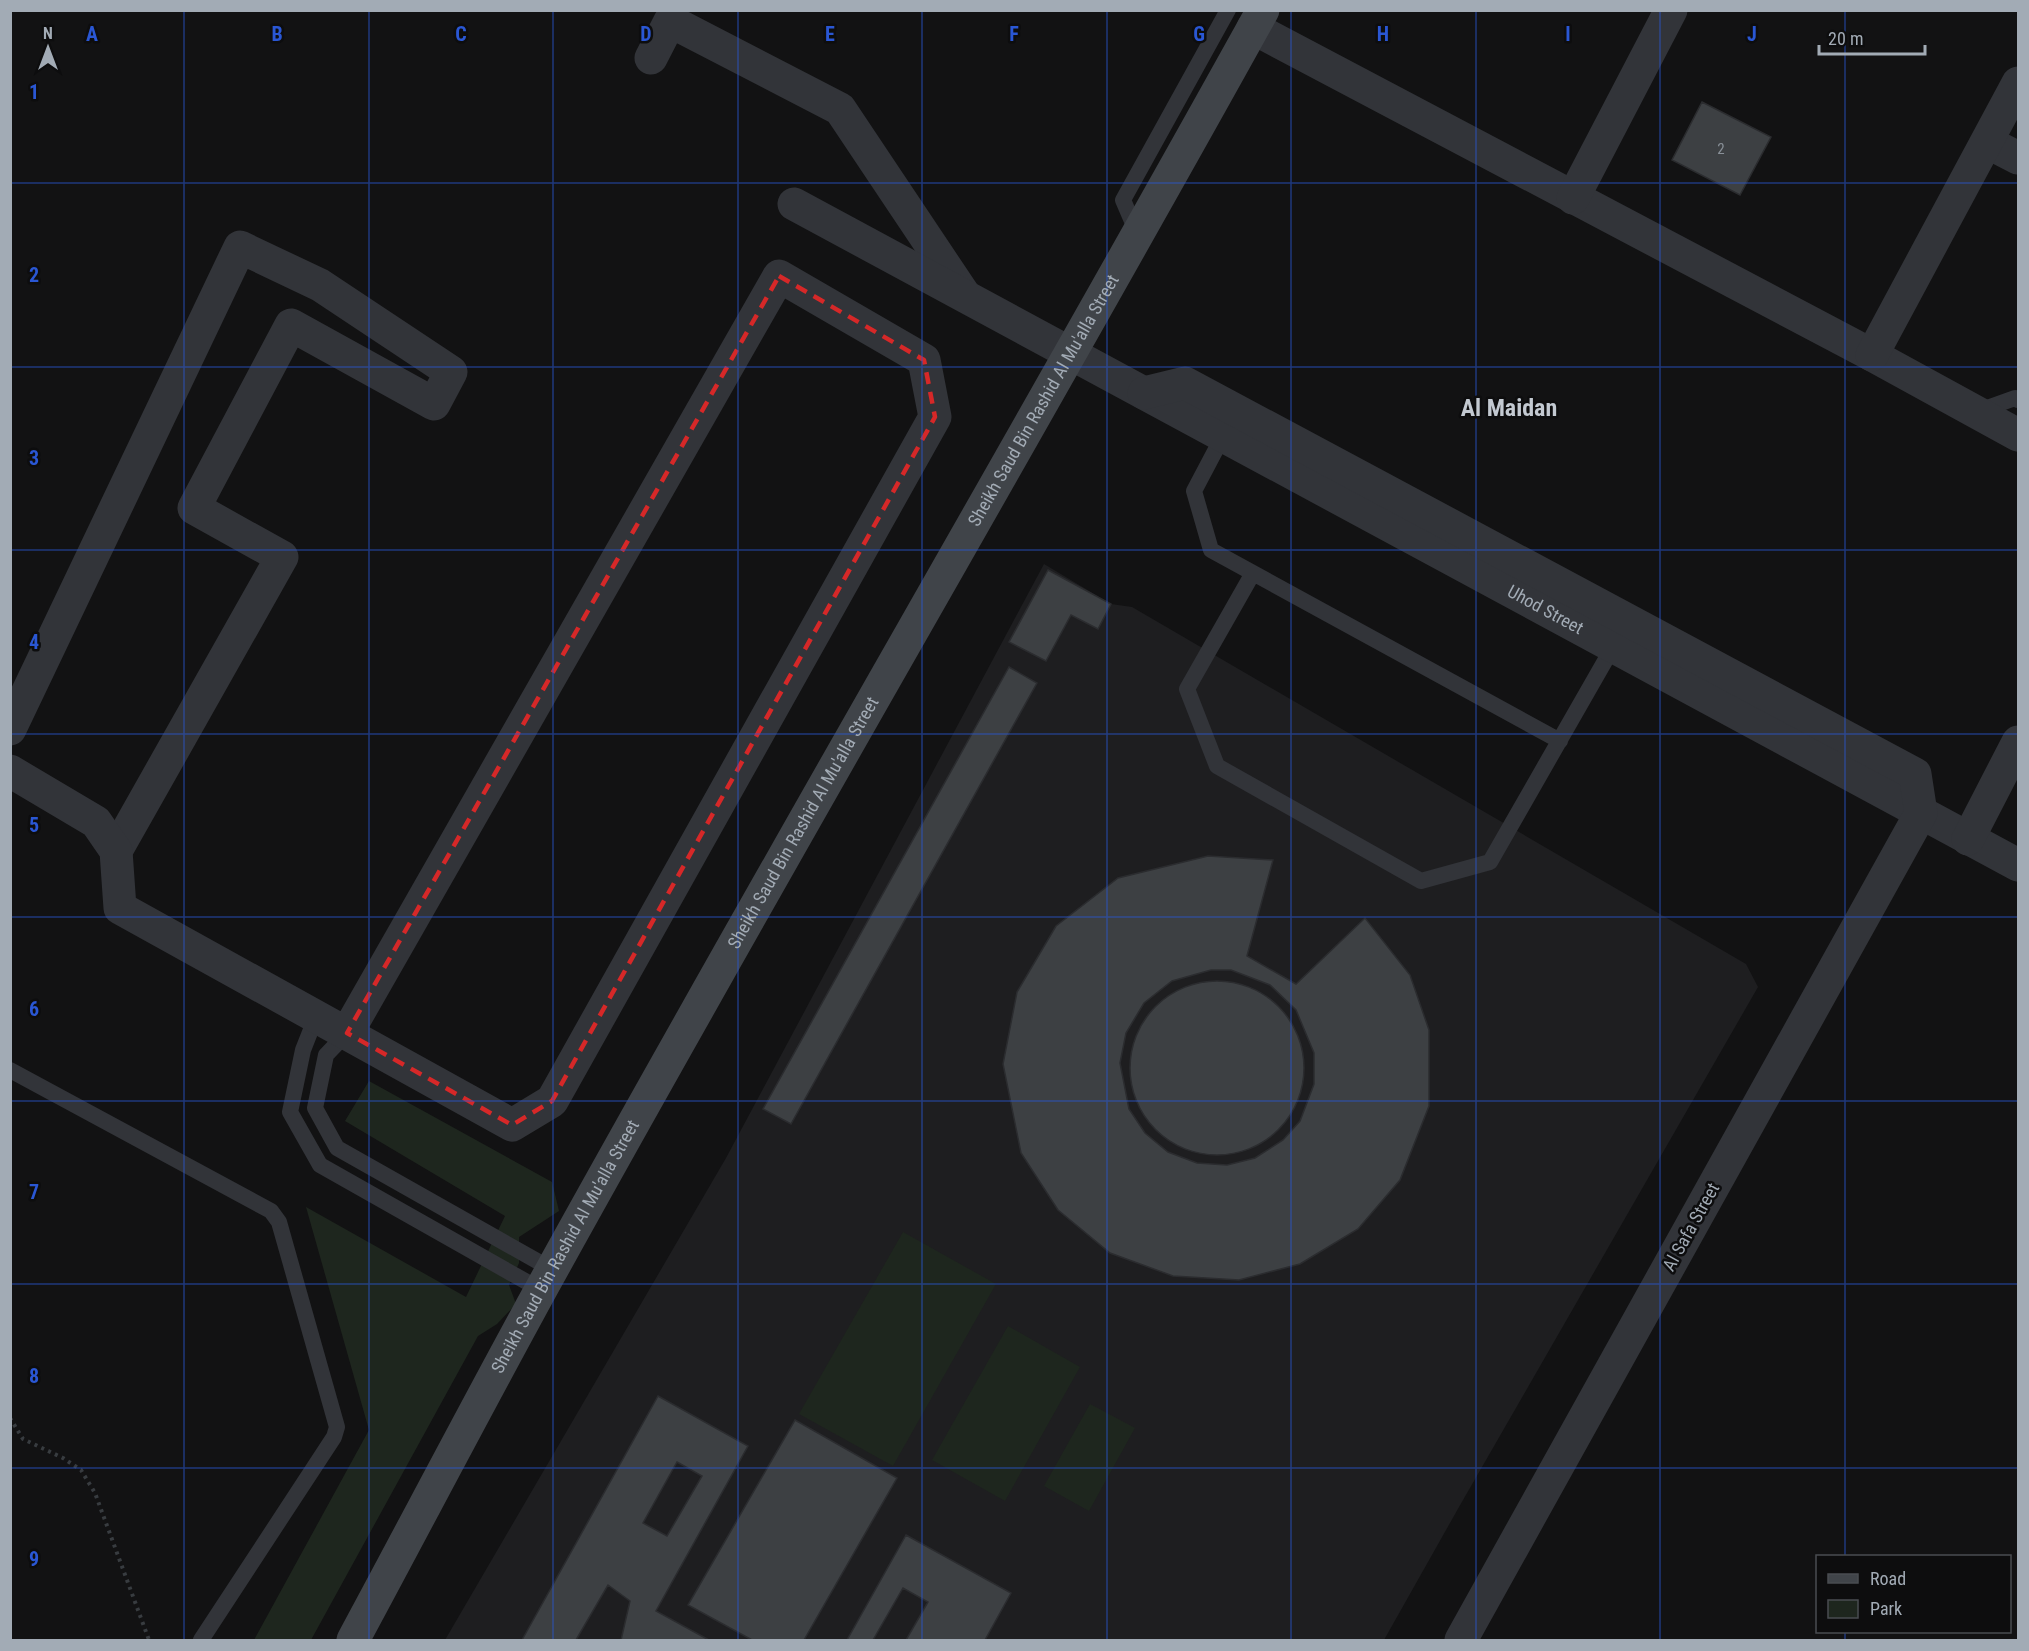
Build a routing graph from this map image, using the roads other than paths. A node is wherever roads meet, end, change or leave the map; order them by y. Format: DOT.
graph roads {
  1 [pos="1671,10"];
  2 [pos="1248,16"];
  3 [pos="651,58"];
  4 [pos="2019,83"];
  5 [pos="1987,142"];
  6 [pos="2019,158"];
  7 [pos="1573,198"];
  8 [pos="794,204"];
  9 [pos="965,297"];
  10 [pos="1070,353"];
  11 [pos="1872,354"];
  12 [pos="1144,393"];
  13 [pos="2019,400"];
  14 [pos="1975,412"];
  15 [pos="2019,435"];
  16 [pos="1223,436"];
  17 [pos="1253,573"];
  18 [pos="1613,647"];
  19 [pos="10,729"];
  20 [pos="1560,741"];
  21 [pos="2019,742"];
  22 [pos="10,771"];
  23 [pos="1921,813"];
  24 [pos="1968,839"];
  25 [pos="116,851"];
  26 [pos="2015,861"];
  27 [pos="316,1017"];
  28 [pos="346,1034"];
  29 [pos="10,1070"];
  30 [pos="547,1280"];
  31 [pos="201,1641"];
  32 [pos="353,1641"];
  33 [pos="1461,1641"];
  1 -- 7 [label="street"];
  2 -- 7 [label="street"];
  2 -- 10 [label="street, Sheikh Saud Bin Rashid Al Mu'alla Street"];
  3 -- 9 [label="street"];
  4 -- 5 [label="street"];
  5 -- 6 [label="street"];
  5 -- 11 [label="street"];
  7 -- 11 [label="street"];
  8 -- 9 [label="street, Uhod Street"];
  9 -- 10 [label="street, Uhod Street"];
  10 -- 12 [label="street, Uhod Street"];
  10 -- 30 [label="street, Sheikh Saud Bin Rashid Al Mu'alla Street"];
  11 -- 14 [label="street"];
  12 -- 16 [label="street, Uhod Street"];
  12 -- 23 [label="street"];
  13 -- 14 [label="lane"];
  14 -- 15 [label="street"];
  16 -- 17 [label="lane"];
  16 -- 18 [label="street, Uhod Street"];
  17 -- 20 [label="lane"];
  17 -- 20 [label="lane"];
  18 -- 20 [label="lane"];
  18 -- 23 [label="street, Uhod Street"];
  19 -- 25 [label="street"];
  21 -- 24 [label="street"];
  22 -- 25 [label="street"];
  23 -- 24 [label="street, Uhod Street"];
  23 -- 33 [label="street, Al Safa Street"];
  24 -- 26 [label="street, Uhod Street"];
  25 -- 27 [label="street"];
  27 -- 28 [label="street"];
  27 -- 30 [label="lane"];
  28 -- 28 [label="street"];
  28 -- 30 [label="lane"];
  29 -- 31 [label="lane"];
  30 -- 32 [label="street, Sheikh Saud Bin Rashid Al Mu'alla Street"];
}
